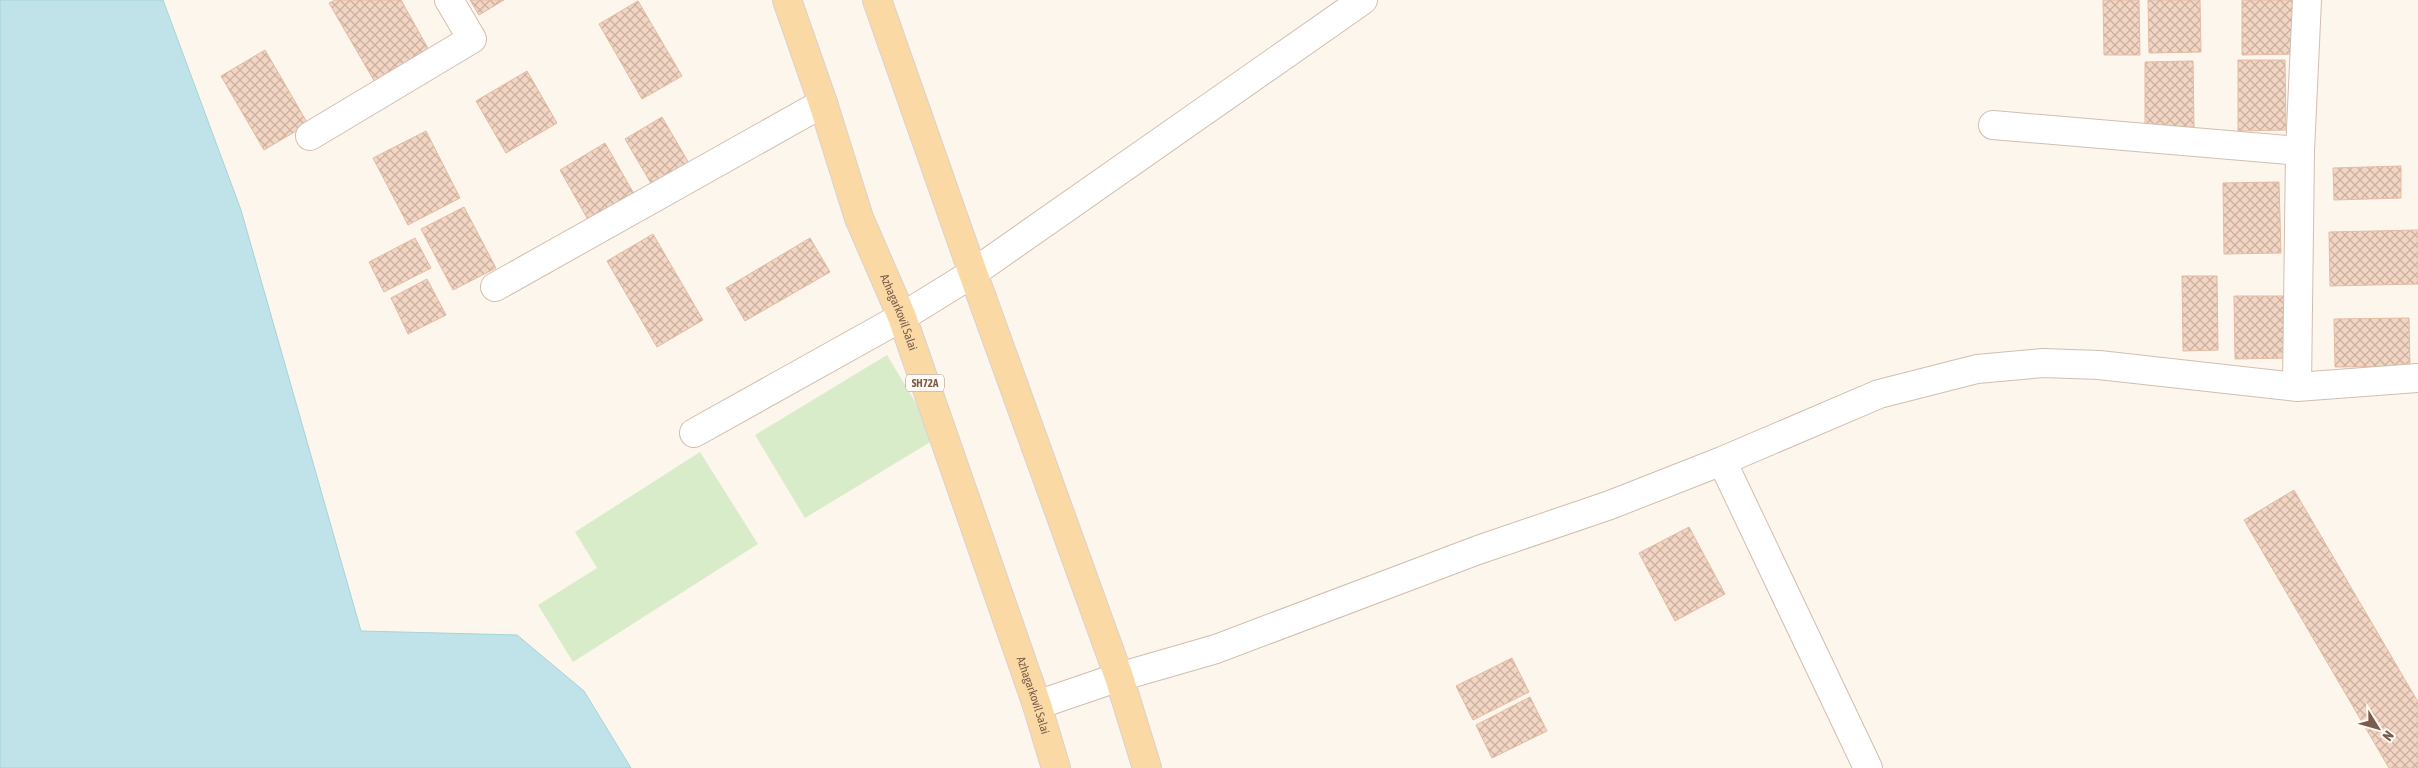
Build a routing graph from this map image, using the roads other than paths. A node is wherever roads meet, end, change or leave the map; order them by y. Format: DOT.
graph roads {
  1 [pos="449,0"];
  2 [pos="786,0"];
  3 [pos="877,0"];
  4 [pos="1363,0"];
  5 [pos="2307,0"];
  6 [pos="823,103"];
  7 [pos="1993,125"];
  8 [pos="310,136"];
  9 [pos="2300,151"];
  10 [pos="973,273"];
  11 [pos="495,287"];
  12 [pos="902,317"];
  13 [pos="2418,378"];
  14 [pos="2297,387"];
  15 [pos="694,433"];
  16 [pos="1722,461"];
  17 [pos="1119,677"];
  18 [pos="1037,705"];
  19 [pos="1056,768"];
  20 [pos="1148,768"];
  21 [pos="1868,768"];
  1 -- 8 [label="street"];
  2 -- 6 [label="main road, Azhagarkovil Salai / SH72A"];
  3 -- 10 [label="main road"];
  4 -- 10 [label="street"];
  5 -- 9 [label="street"];
  6 -- 11 [label="street"];
  6 -- 12 [label="main road, Azhagarkovil Salai / SH72A"];
  7 -- 9 [label="street"];
  9 -- 14 [label="street"];
  10 -- 12 [label="street"];
  10 -- 17 [label="main road"];
  12 -- 15 [label="street"];
  12 -- 18 [label="main road, Azhagarkovil Salai / SH72A"];
  13 -- 14 [label="street"];
  14 -- 16 [label="street"];
  16 -- 17 [label="street"];
  16 -- 21 [label="street"];
  17 -- 18 [label="street"];
  17 -- 20 [label="main road"];
  18 -- 19 [label="main road, Azhagarkovil Salai / SH72A"];
}
